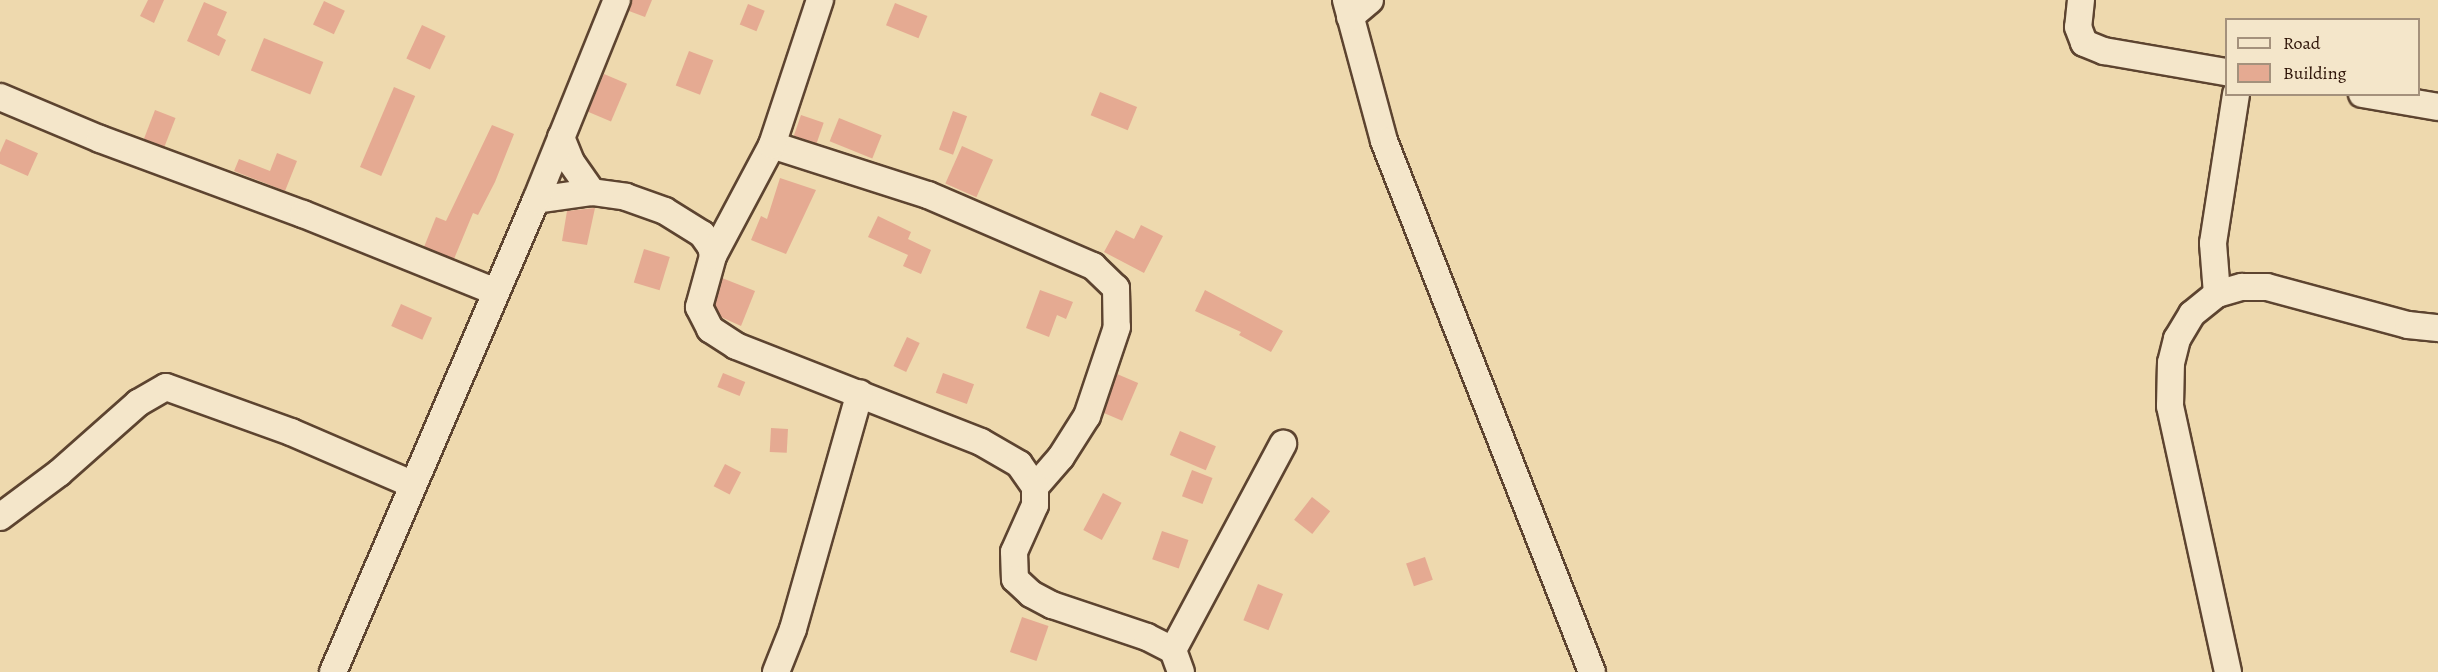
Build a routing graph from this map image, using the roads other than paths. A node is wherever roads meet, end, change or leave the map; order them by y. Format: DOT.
graph roads {
  1 [pos="617,0"];
  2 [pos="820,0"];
  3 [pos="1371,0"];
  4 [pos="2081,0"];
  5 [pos="1348,8"];
  6 [pos="2225,72"];
  7 [pos="2235,96"];
  8 [pos="2374,96"];
  9 [pos="0,97"];
  10 [pos="2438,107"];
  11 [pos="561,137"];
  12 [pos="772,145"];
  13 [pos="592,192"];
  14 [pos="536,200"];
  15 [pos="713,256"];
  16 [pos="496,292"];
  17 [pos="2217,294"];
  18 [pos="2438,328"];
  19 [pos="860,393"];
  20 [pos="1283,444"];
  21 [pos="412,484"];
  22 [pos="1035,487"];
  23 [pos="0,517"];
  24 [pos="1177,661"];
  25 [pos="333,672"];
  26 [pos="776,672"];
  27 [pos="1592,672"];
  28 [pos="2228,672"];
  1 -- 11 [label="street"];
  2 -- 12 [label="street"];
  3 -- 5 [label="street"];
  4 -- 6 [label="street"];
  5 -- 27 [label="street"];
  7 -- 17 [label="street"];
  8 -- 10 [label="street"];
  9 -- 16 [label="street"];
  11 -- 13 [label="street"];
  11 -- 14 [label="street"];
  12 -- 15 [label="street"];
  12 -- 22 [label="street"];
  13 -- 14 [label="street"];
  13 -- 15 [label="street"];
  14 -- 16 [label="street"];
  15 -- 19 [label="street"];
  16 -- 21 [label="street"];
  17 -- 18 [label="street"];
  17 -- 28 [label="street"];
  19 -- 22 [label="street"];
  19 -- 26 [label="street"];
  20 -- 24 [label="street"];
  21 -- 23 [label="street"];
  21 -- 25 [label="street"];
  22 -- 24 [label="street"];
}
